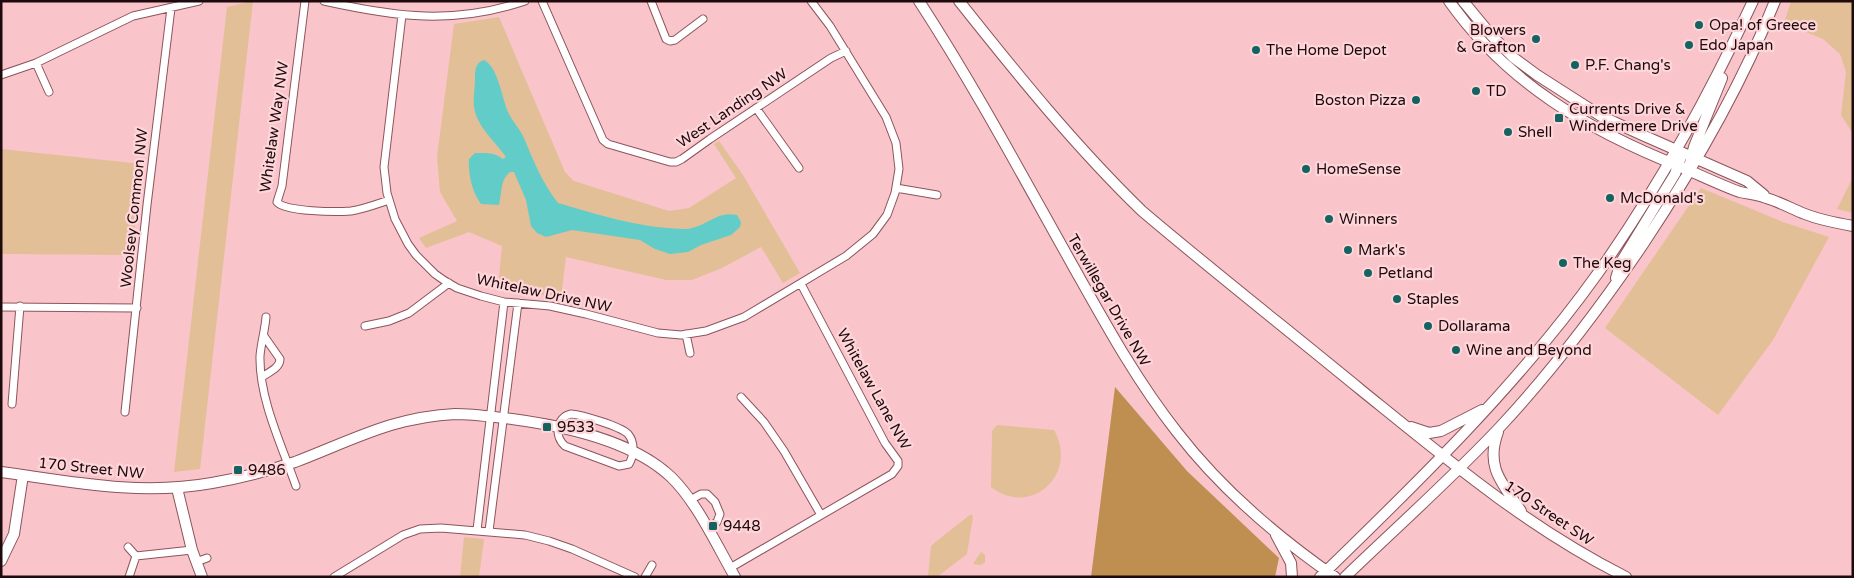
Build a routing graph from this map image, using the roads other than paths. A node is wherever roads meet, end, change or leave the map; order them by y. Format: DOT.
graph roads {
  1 [pos="199,1"];
  2 [pos="305,1"];
  3 [pos="324,1"];
  4 [pos="525,1"];
  5 [pos="542,1"];
  6 [pos="651,1"];
  7 [pos="811,1"];
  8 [pos="919,1"];
  9 [pos="959,1"];
  10 [pos="1449,1"];
  11 [pos="1463,1"];
  12 [pos="1753,1"];
  13 [pos="1776,1"];
  14 [pos="171,8"];
  15 [pos="402,15"];
  16 [pos="703,20"];
  17 [pos="846,51"];
  18 [pos="1725,60"];
  19 [pos="36,63"];
  20 [pos="1,75"];
  21 [pos="49,92"];
  22 [pos="756,108"];
  23 [pos="1677,150"];
  24 [pos="1694,157"];
  25 [pos="1674,165"];
  26 [pos="799,168"];
  27 [pos="1690,171"];
  28 [pos="896,188"];
  29 [pos="938,195"];
  30 [pos="1767,198"];
  31 [pos="389,200"];
  32 [pos="1853,226"];
  33 [pos="449,283"];
  34 [pos="801,284"];
  35 [pos="1613,289"];
  36 [pos="504,302"];
  37 [pos="518,303"];
  38 [pos="20,306"];
  39 [pos="1,307"];
  40 [pos="137,308"];
  41 [pos="266,317"];
  42 [pos="365,326"];
  43 [pos="686,334"];
  44 [pos="264,336"];
  45 [pos="690,353"];
  46 [pos="262,377"];
  47 [pos="741,397"];
  48 [pos="12,404"];
  49 [pos="1488,407"];
  50 [pos="125,412"];
  51 [pos="491,416"];
  52 [pos="503,418"];
  53 [pos="1404,425"];
  54 [pos="558,426"];
  55 [pos="1500,427"];
  56 [pos="633,452"];
  57 [pos="1442,455"];
  58 [pos="289,464"];
  59 [pos="1459,469"];
  60 [pos="1,472"];
  61 [pos="23,475"];
  62 [pos="296,486"];
  63 [pos="177,488"];
  64 [pos="690,500"];
  65 [pos="821,515"];
  66 [pos="1526,518"];
  67 [pos="707,529"];
  68 [pos="477,530"];
  69 [pos="489,532"];
  70 [pos="1274,532"];
  71 [pos="128,547"];
  72 [pos="192,550"];
  73 [pos="136,556"];
  74 [pos="207,558"];
  75 [pos="1,561"];
  76 [pos="196,562"];
  77 [pos="652,565"];
  78 [pos="732,572"];
  79 [pos="1323,574"];
  80 [pos="129,577"];
  81 [pos="202,577"];
  82 [pos="334,577"];
  83 [pos="634,577"];
  84 [pos="645,577"];
  85 [pos="1292,577"];
  86 [pos="1335,577"];
  87 [pos="1345,577"];
  88 [pos="1626,577"];
  1 -- 14 [label="street"];
  2 -- 31 [label="street, Whitelaw Way NW"];
  3 -- 15 [label="street"];
  4 -- 15 [label="street"];
  5 -- 22 [label="street, West Landing NW"];
  6 -- 16 [label="street"];
  7 -- 17 [label="street, Whitelaw Drive NW"];
  8 -- 70 [label="main road, Terwillegar Drive NW"];
  9 -- 53 [label="main road"];
  10 -- 25 [label="main road"];
  11 -- 23 [label="main road"];
  12 -- 18 [label="main road"];
  13 -- 24 [label="main road"];
  14 -- 19 [label="street"];
  14 -- 40 [label="street, Woolsey Common NW"];
  15 -- 31 [label="street, Whitelaw Drive NW"];
  17 -- 22 [label="street, West Landing NW"];
  17 -- 28 [label="street, Whitelaw Drive NW"];
  18 -- 23 [label="main road"];
  18 -- 24 [label="main road"];
  19 -- 20 [label="street"];
  19 -- 21 [label="street"];
  22 -- 26 [label="street"];
  23 -- 24 [label="main road"];
  23 -- 25 [label="main road"];
  24 -- 27 [label="main road"];
  24 -- 30 [label="main road"];
  25 -- 27 [label="main road"];
  25 -- 35 [label="main road"];
  25 -- 49 [label="main road"];
  27 -- 30 [label="main road"];
  27 -- 35 [label="main road"];
  28 -- 29 [label="street"];
  28 -- 34 [label="street, Whitelaw Drive NW"];
  30 -- 32 [label="main road"];
  31 -- 33 [label="street, Whitelaw Drive NW"];
  33 -- 36 [label="street, Whitelaw Drive NW"];
  33 -- 42 [label="street"];
  34 -- 43 [label="street, Whitelaw Drive NW"];
  34 -- 65 [label="street, Whitelaw Lane NW"];
  35 -- 55 [label="main road"];
  36 -- 37 [label="street, Whitelaw Drive NW"];
  36 -- 51 [label="street"];
  37 -- 43 [label="street, Whitelaw Drive NW"];
  37 -- 52 [label="street"];
  38 -- 39 [label="street"];
  38 -- 40 [label="street"];
  38 -- 48 [label="street"];
  40 -- 50 [label="street, Woolsey Common NW"];
  41 -- 44 [label="street"];
  43 -- 45 [label="street"];
  44 -- 46 [label="street"];
  44 -- 46 [label="street"];
  46 -- 58 [label="street"];
  47 -- 65 [label="street"];
  49 -- 53 [label="main road"];
  49 -- 57 [label="main road"];
  51 -- 52 [label="main road, 170 Street NW"];
  51 -- 58 [label="main road, 170 Street NW"];
  51 -- 68 [label="street"];
  52 -- 54 [label="main road, 170 Street NW"];
  52 -- 69 [label="street"];
  53 -- 57 [label="main road"];
  54 -- 56 [label="main road, 170 Street NW"];
  54 -- 56 [label="street"];
  54 -- 56 [label="street"];
  55 -- 59 [label="main road"];
  55 -- 66 [label="main road"];
  56 -- 64 [label="main road, 170 Street NW"];
  57 -- 59 [label="main road, 170 Street SW"];
  57 -- 79 [label="main road"];
  58 -- 62 [label="street"];
  58 -- 63 [label="main road, 170 Street NW"];
  59 -- 66 [label="main road, 170 Street SW"];
  59 -- 87 [label="main road"];
  60 -- 61 [label="main road, 170 Street NW"];
  61 -- 63 [label="main road, 170 Street NW"];
  61 -- 75 [label="main road"];
  63 -- 72 [label="main road"];
  64 -- 67 [label="main road, 170 Street NW"];
  64 -- 67 [label="street"];
  65 -- 78 [label="street, Whitelaw Lane NW"];
  66 -- 88 [label="main road, 170 Street SW"];
  67 -- 78 [label="main road, 170 Street NW"];
  68 -- 69 [label="street"];
  68 -- 82 [label="street"];
  69 -- 83 [label="street"];
  70 -- 79 [label="main road, Terwillegar Drive NW"];
  70 -- 85 [label="main road"];
  71 -- 73 [label="street"];
  72 -- 73 [label="street"];
  72 -- 76 [label="main road"];
  73 -- 80 [label="street"];
  74 -- 76 [label="street"];
  76 -- 81 [label="main road"];
  77 -- 84 [label="street"];
  79 -- 86 [label="main road, Terwillegar Drive NW"];
}
